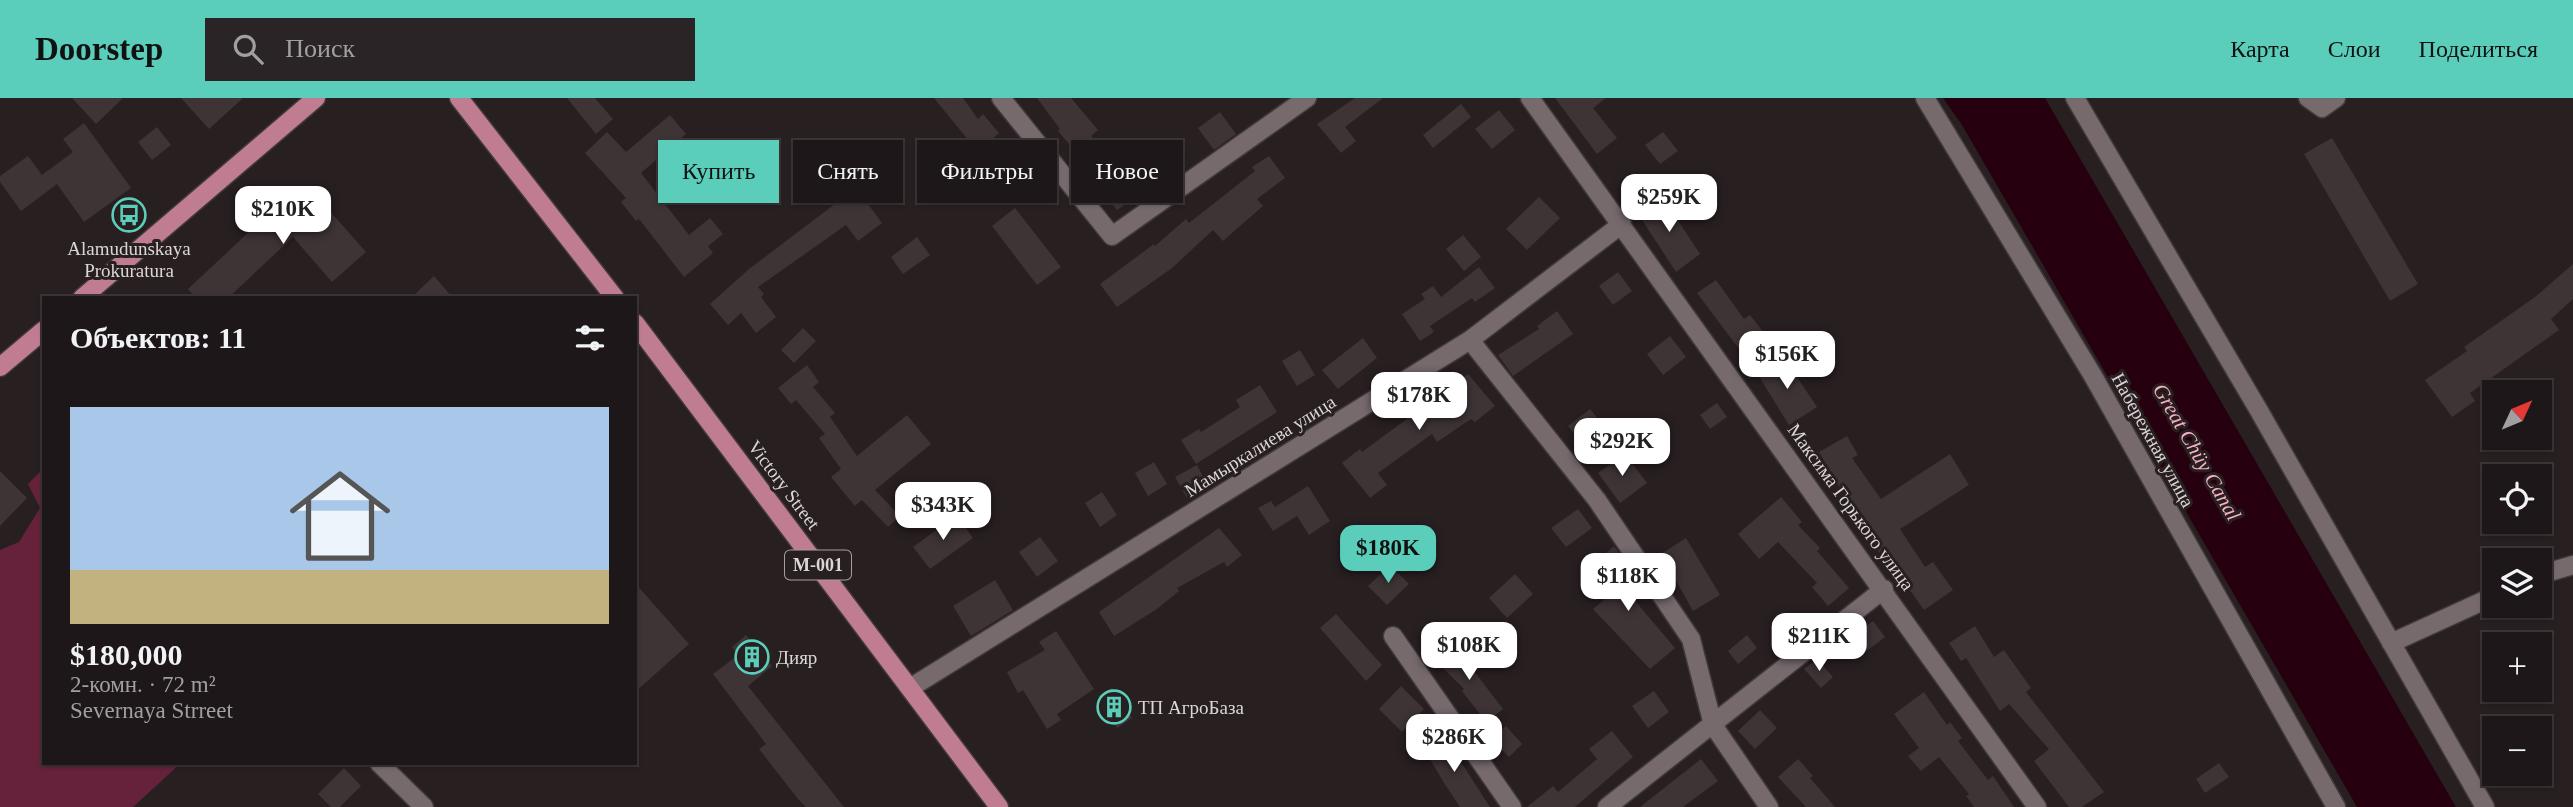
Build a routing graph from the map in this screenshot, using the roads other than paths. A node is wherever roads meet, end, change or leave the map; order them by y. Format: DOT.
graph roads {
  1 [pos="316,98"];
  2 [pos="1001,98"];
  3 [pos="1307,98"];
  4 [pos="1530,98"];
  5 [pos="1925,98"];
  6 [pos="2075,98"];
  7 [pos="2308,98"];
  8 [pos="2336,98"];
  9 [pos="460,99"];
  10 [pos="1622,224"];
  11 [pos="84,296"];
  12 [pos="613,296"];
  13 [pos="637,326"];
  14 [pos="42,332"];
  15 [pos="1470,340"];
  16 [pos="0,367"];
  17 [pos="2573,565"];
  18 [pos="2552,571"];
  19 [pos="1884,589"];
  20 [pos="2482,601"];
  21 [pos="1393,636"];
  22 [pos="2391,643"];
  23 [pos="909,688"];
  24 [pos="1713,725"];
  25 [pos="381,765"];
  26 [pos="424,807"];
  27 [pos="999,807"];
  28 [pos="1512,807"];
  29 [pos="1607,807"];
  30 [pos="1769,807"];
  31 [pos="2037,807"];
  32 [pos="2336,807"];
  33 [pos="2485,807"];
  1 -- 11 [label="main road"];
  2 -- 3 [label="street"];
  4 -- 10 [label="street, Максима Горького улица"];
  5 -- 32 [label="street, Набережная улица"];
  6 -- 22 [label="street"];
  7 -- 8 [label="street"];
  9 -- 12 [label="main road"];
  10 -- 15 [label="street, Мамыркалиева улица"];
  10 -- 19 [label="street, Максима Горького улица"];
  13 -- 23 [label="main road, Victory Street / М-001"];
  14 -- 16 [label="main road"];
  15 -- 23 [label="street, Мамыркалиева улица"];
  15 -- 24 [label="street"];
  17 -- 18 [label="street"];
  19 -- 24 [label="street"];
  19 -- 31 [label="street, Максима Горького улица"];
  20 -- 22 [label="street"];
  21 -- 28 [label="street"];
  22 -- 33 [label="street"];
  23 -- 27 [label="main road, Victory Street / М-001"];
  24 -- 29 [label="street"];
  24 -- 30 [label="street"];
  25 -- 26 [label="street"];
}
